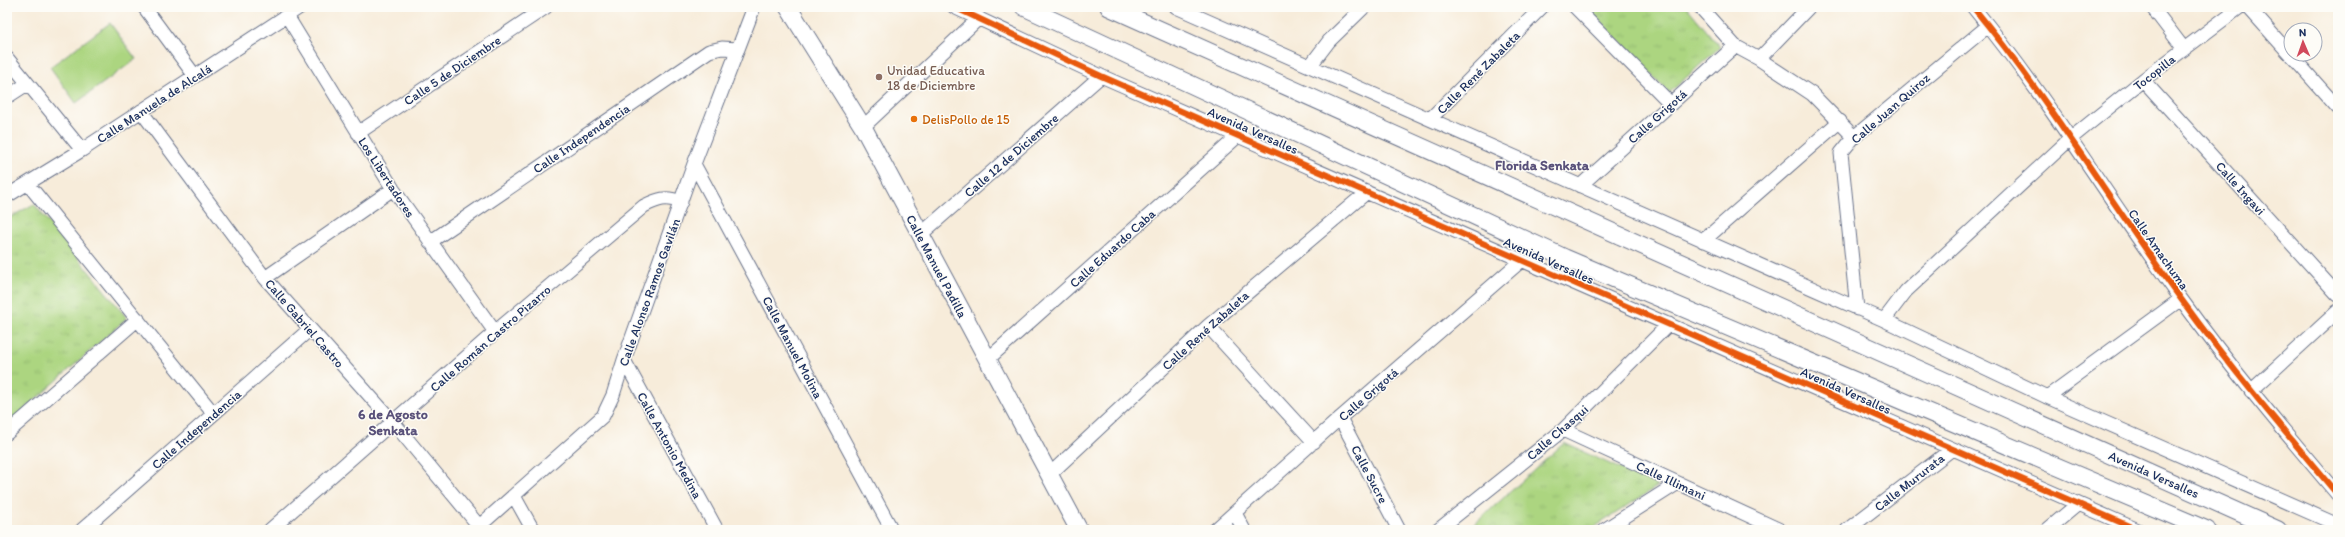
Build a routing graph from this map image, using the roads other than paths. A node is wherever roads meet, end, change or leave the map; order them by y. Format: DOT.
graph roads {
  1 [pos="144,7"];
  2 [pos="300,7"];
  3 [pos="546,7"];
  4 [pos="754,7"];
  5 [pos="788,7"];
  6 [pos="954,7"];
  7 [pos="1024,7"];
  8 [pos="1109,7"];
  9 [pos="1176,7"];
  10 [pos="1364,7"];
  11 [pos="1542,7"];
  12 [pos="1575,7"];
  13 [pos="1700,7"];
  14 [pos="1808,7"];
  15 [pos="1973,7"];
  16 [pos="2152,7"];
  17 [pos="2240,7"];
  18 [pos="2248,7"];
  19 [pos="287,16"];
  20 [pos="979,18"];
  21 [pos="1988,26"];
  22 [pos="1735,46"];
  23 [pos="738,49"];
  24 [pos="2184,49"];
  25 [pos="7,58"];
  26 [pos="1759,59"];
  27 [pos="1310,66"];
  28 [pos="195,76"];
  29 [pos="1101,76"];
  30 [pos="2143,80"];
  31 [pos="26,84"];
  32 [pos="7,97"];
  33 [pos="1671,104"];
  34 [pos="2338,108"];
  35 [pos="141,111"];
  36 [pos="1430,119"];
  37 [pos="1840,121"];
  38 [pos="863,127"];
  39 [pos="358,133"];
  40 [pos="1238,136"];
  41 [pos="1854,137"];
  42 [pos="2070,139"];
  43 [pos="82,150"];
  44 [pos="694,164"];
  45 [pos="28,184"];
  46 [pos="1580,186"];
  47 [pos="393,189"];
  48 [pos="1367,192"];
  49 [pos="7,196"];
  50 [pos="681,202"];
  51 [pos="920,235"];
  52 [pos="1703,241"];
  53 [pos="430,242"];
  54 [pos="1522,260"];
  55 [pos="265,278"];
  56 [pos="2338,295"];
  57 [pos="2181,299"];
  58 [pos="1857,309"];
  59 [pos="2338,311"];
  60 [pos="138,319"];
  61 [pos="1884,320"];
  62 [pos="1669,324"];
  63 [pos="1208,326"];
  64 [pos="310,329"];
  65 [pos="495,332"];
  66 [pos="624,360"];
  67 [pos="987,360"];
  68 [pos="2251,391"];
  69 [pos="2047,396"];
  70 [pos="213,413"];
  71 [pos="1340,418"];
  72 [pos="393,422"];
  73 [pos="1563,430"];
  74 [pos="7,433"];
  75 [pos="1314,442"];
  76 [pos="1952,448"];
  77 [pos="1049,475"];
  78 [pos="1678,483"];
  79 [pos="2338,495"];
  80 [pos="514,496"];
  81 [pos="2078,504"];
  82 [pos="1235,513"];
  83 [pos="2338,525"];
  84 [pos="477,528"];
  85 [pos="82,530"];
  86 [pos="270,530"];
  87 [pos="533,530"];
  88 [pos="717,530"];
  89 [pos="892,530"];
  90 [pos="1079,530"];
  91 [pos="1215,530"];
  92 [pos="1244,530"];
  93 [pos="1399,530"];
  94 [pos="1438,530"];
  95 [pos="1604,530"];
  96 [pos="1780,530"];
  97 [pos="1847,530"];
  98 [pos="2047,530"];
  99 [pos="2138,530"];
  100 [pos="2207,530"];
  101 [pos="2278,530"];
  1 -- 28 [label="street"];
  2 -- 19 [label="street, Calle Manuela de Alcalá"];
  3 -- 39 [label="street, Calle 5 de Diciembre"];
  4 -- 23 [label="street, Calle Alonso Ramos Gavilán"];
  5 -- 38 [label="street, Calle Manuel Padilla"];
  6 -- 20 [label="street, Avenida Versalles"];
  7 -- 100 [label="street, Avenida Versalles"];
  8 -- 101 [label="street, Avenida Versalles"];
  9 -- 27 [label="street"];
  10 -- 27 [label="street"];
  11 -- 36 [label="street, Calle René Zabaleta"];
  12 -- 33 [label="street"];
  13 -- 22 [label="street"];
  14 -- 26 [label="street"];
  15 -- 21 [label="street, Calle Amachuma"];
  16 -- 24 [label="street"];
  17 -- 24 [label="street, Tocopilla"];
  18 -- 34 [label="street"];
  19 -- 28 [label="street, Calle Manuela de Alcalá"];
  19 -- 39 [label="street, Los Libertadores"];
  20 -- 29 [label="street, Avenida Versalles"];
  20 -- 38 [label="street"];
  21 -- 41 [label="street, Calle Juan Quiroz"];
  21 -- 42 [label="street, Calle Amachuma"];
  22 -- 26 [label="street"];
  22 -- 33 [label="street, Calle Grigotá"];
  23 -- 44 [label="street, Calle Alonso Ramos Gavilán"];
  23 -- 53 [label="street, Calle Independencia"];
  24 -- 30 [label="street, Tocopilla"];
  25 -- 31 [label="street"];
  26 -- 37 [label="street"];
  27 -- 36 [label="street"];
  28 -- 35 [label="street, Calle Manuela de Alcalá"];
  29 -- 40 [label="street, Avenida Versalles"];
  29 -- 51 [label="street, Calle 12 de Diciembre"];
  30 -- 42 [label="street, Tocopilla"];
  30 -- 56 [label="street, Calle Ingavi"];
  31 -- 32 [label="street"];
  31 -- 43 [label="street"];
  33 -- 46 [label="street, Calle Grigotá"];
  35 -- 43 [label="street, Calle Manuela de Alcalá"];
  35 -- 55 [label="street, Calle Gabriel Castro"];
  36 -- 46 [label="street"];
  37 -- 41 [label="street"];
  37 -- 52 [label="street"];
  38 -- 51 [label="street, Calle Manuel Padilla"];
  39 -- 47 [label="street, Los Libertadores"];
  40 -- 48 [label="street, Avenida Versalles"];
  40 -- 67 [label="street, Calle Eduardo Caba"];
  41 -- 58 [label="street, Calle Juan Quiroz"];
  42 -- 57 [label="street, Calle Amachuma"];
  42 -- 61 [label="street, Tocopilla"];
  43 -- 45 [label="street, Calle Manuela de Alcalá"];
  44 -- 50 [label="street, Calle Alonso Ramos Gavilán"];
  44 -- 89 [label="street, Calle Manuel Molina"];
  45 -- 49 [label="street, Calle Manuela de Alcalá"];
  45 -- 60 [label="street"];
  46 -- 52 [label="street"];
  47 -- 53 [label="street, Los Libertadores"];
  47 -- 55 [label="street"];
  48 -- 54 [label="street, Avenida Versalles"];
  48 -- 63 [label="street, Calle René Zabaleta"];
  50 -- 65 [label="street, Calle Román Castro Pizarro"];
  50 -- 66 [label="street, Calle Alonso Ramos Gavilán"];
  51 -- 67 [label="street, Calle Manuel Padilla"];
  52 -- 58 [label="street"];
  53 -- 65 [label="street, Los Libertadores"];
  54 -- 62 [label="street, Avenida Versalles"];
  54 -- 71 [label="street, Calle Grigotá"];
  55 -- 64 [label="street, Calle Gabriel Castro"];
  57 -- 68 [label="street, Calle Amachuma"];
  57 -- 69 [label="street"];
  58 -- 61 [label="street"];
  59 -- 68 [label="street"];
  60 -- 70 [label="street"];
  60 -- 74 [label="street"];
  61 -- 69 [label="street"];
  62 -- 73 [label="street, Calle Chasqui"];
  62 -- 76 [label="street, Avenida Versalles"];
  63 -- 75 [label="street"];
  63 -- 77 [label="street, Calle René Zabaleta"];
  64 -- 70 [label="street, Calle Independencia"];
  64 -- 72 [label="street, Calle Gabriel Castro"];
  65 -- 72 [label="street, Calle Román Castro Pizarro"];
  66 -- 80 [label="street, Calle Alonso Ramos Gavilán"];
  66 -- 88 [label="street, Calle Antonio Medina"];
  67 -- 77 [label="street, Calle Manuel Padilla"];
  68 -- 79 [label="street, Calle Amachuma"];
  69 -- 83 [label="street"];
  70 -- 85 [label="street, Calle Independencia"];
  71 -- 75 [label="street, Calle Grigotá"];
  71 -- 93 [label="street, Calle Sucre"];
  72 -- 84 [label="street, Calle Gabriel Castro"];
  72 -- 86 [label="street, Calle Román Castro Pizarro"];
  73 -- 78 [label="street, Calle Illimani"];
  73 -- 94 [label="street, Calle Chasqui"];
  75 -- 82 [label="street, Calle Grigotá"];
  76 -- 81 [label="street, Avenida Versalles"];
  76 -- 97 [label="street, Calle Mururata"];
  77 -- 90 [label="street, Calle Manuel Padilla"];
  78 -- 95 [label="street"];
  78 -- 96 [label="street, Calle Illimani"];
  80 -- 84 [label="street, Calle Alonso Ramos Gavilán"];
  80 -- 87 [label="street"];
  81 -- 98 [label="street"];
  81 -- 99 [label="street, Avenida Versalles"];
  82 -- 91 [label="street, Calle Grigotá"];
  82 -- 92 [label="street"];
}
